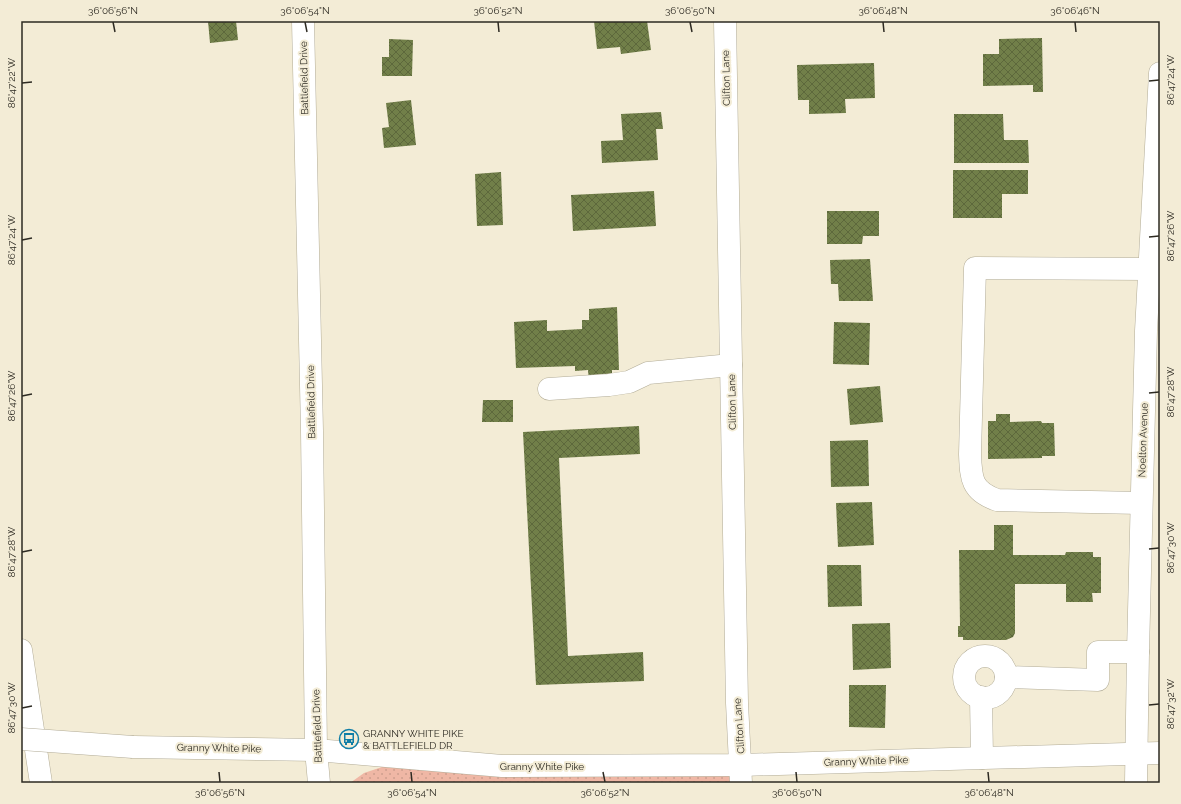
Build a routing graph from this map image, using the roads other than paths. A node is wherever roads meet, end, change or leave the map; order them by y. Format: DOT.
graph roads {
  1 [pos="303,21"];
  2 [pos="725,21"];
  3 [pos="1160,73"];
  4 [pos="1149,269"];
  5 [pos="731,365"];
  6 [pos="549,389"];
  7 [pos="1141,503"];
  8 [pos="21,650"];
  9 [pos="1138,652"];
  10 [pos="1006,677"];
  11 [pos="981,697"];
  12 [pos="21,740"];
  13 [pos="316,750"];
  14 [pos="1136,753"];
  15 [pos="1160,753"];
  16 [pos="982,758"];
  17 [pos="742,774"];
  18 [pos="41,783"];
  19 [pos="319,783"];
  20 [pos="1136,783"];
  1 -- 13 [label="main road, Battlefield Drive"];
  2 -- 5 [label="main road, Clifton Lane"];
  3 -- 4 [label="main road, Noelton Avenue"];
  4 -- 7 [label="main road, Noelton Avenue"];
  4 -- 7 [label="main road"];
  5 -- 6 [label="main road"];
  5 -- 17 [label="main road, Clifton Lane"];
  7 -- 9 [label="main road, Noelton Avenue"];
  8 -- 18 [label="main road"];
  9 -- 10 [label="main road"];
  9 -- 14 [label="main road, Noelton Avenue"];
  10 -- 11 [label="main road"];
  10 -- 11 [label="main road"];
  11 -- 16 [label="main road"];
  12 -- 13 [label="main road, Granny White Pike, bridge"];
  13 -- 17 [label="main road, Granny White Pike"];
  13 -- 19 [label="main road, Battlefield Drive"];
  14 -- 15 [label="main road, Granny White Pike"];
  14 -- 16 [label="main road, Granny White Pike"];
  14 -- 20 [label="main road, Noelton Avenue"];
  16 -- 17 [label="main road, Granny White Pike"];
}
